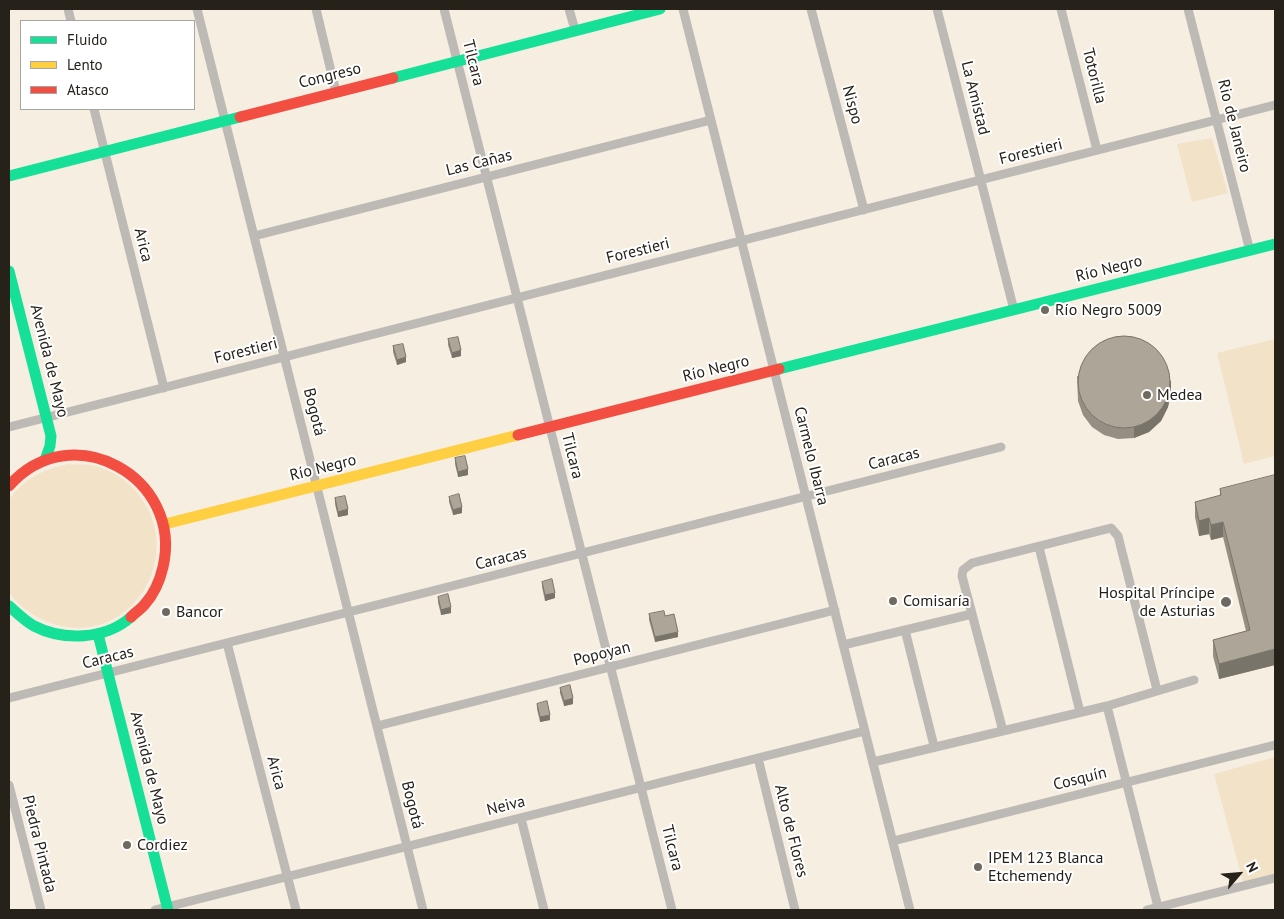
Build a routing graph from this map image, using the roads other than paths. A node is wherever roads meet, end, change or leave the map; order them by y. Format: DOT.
graph roads {
  1 [pos="197,9"];
  2 [pos="316,9"];
  3 [pos="444,9"];
  4 [pos="569,9"];
  5 [pos="660,9"];
  6 [pos="683,9"];
  7 [pos="811,9"];
  8 [pos="937,9"];
  9 [pos="1061,9"];
  10 [pos="1188,9"];
  11 [pos="575,30"];
  12 [pos="456,61"];
  13 [pos="336,92"];
  14 [pos="1275,105"];
  15 [pos="94,110"];
  16 [pos="225,120"];
  17 [pos="711,120"];
  18 [pos="1217,120"];
  19 [pos="1097,150"];
  20 [pos="104,151"];
  21 [pos="9,176"];
  22 [pos="486,177"];
  23 [pos="981,180"];
  24 [pos="864,210"];
  25 [pos="254,236"];
  26 [pos="741,241"];
  27 [pos="1275,244"];
  28 [pos="1250,251"];
  29 [pos="9,271"];
  30 [pos="516,298"];
  31 [pos="1014,310"];
  32 [pos="284,357"];
  33 [pos="774,371"];
  34 [pos="164,388"];
  35 [pos="47,417"];
  36 [pos="9,427"];
  37 [pos="550,427"];
  38 [pos="1000,447"];
  39 [pos="45,460"];
  40 [pos="9,486"];
  41 [pos="317,486"];
  42 [pos="806,497"];
  43 [pos="165,524"];
  44 [pos="1039,547"];
  45 [pos="582,554"];
  46 [pos="9,606"];
  47 [pos="835,610"];
  48 [pos="349,613"];
  49 [pos="972,614"];
  50 [pos="905,630"];
  51 [pos="98,634"];
  52 [pos="227,643"];
  53 [pos="844,645"];
  54 [pos="610,667"];
  55 [pos="108,673"];
  56 [pos="1194,680"];
  57 [pos="1157,690"];
  58 [pos="9,698"];
  59 [pos="1107,706"];
  60 [pos="1080,712"];
  61 [pos="377,726"];
  62 [pos="865,731"];
  63 [pos="1003,731"];
  64 [pos="1275,745"];
  65 [pos="934,746"];
  66 [pos="758,758"];
  67 [pos="873,762"];
  68 [pos="1125,783"];
  69 [pos="9,785"];
  70 [pos="641,787"];
  71 [pos="522,818"];
  72 [pos="893,841"];
  73 [pos="407,846"];
  74 [pos="288,877"];
  75 [pos="1275,878"];
  76 [pos="1158,907"];
  77 [pos="168,909"];
  78 [pos="41,910"];
  79 [pos="155,910"];
  80 [pos="296,910"];
  81 [pos="423,910"];
  82 [pos="544,910"];
  83 [pos="672,910"];
  84 [pos="796,910"];
  85 [pos="910,910"];
  86 [pos="1147,910"];
  1 -- 16 [label="street, Bogotá"];
  2 -- 13 [label="street"];
  3 -- 12 [label="street, Tilcara"];
  4 -- 11 [label="street"];
  5 -- 11 [label="main road, Congreso"];
  6 -- 17 [label="street, Carmelo Ibarra"];
  7 -- 24 [label="street, Nispo"];
  8 -- 23 [label="street, La Amistad"];
  9 -- 19 [label="street, Totorilla"];
  10 -- 18 [label="street, Rio de Janeiro"];
  11 -- 12 [label="main road, Congreso"];
  12 -- 13 [label="main road, Congreso"];
  12 -- 22 [label="street, Tilcara"];
  13 -- 16 [label="main road, Congreso"];
  14 -- 18 [label="street, Forestieri"];
  15 -- 20 [label="street, Arica"];
  16 -- 20 [label="main road, Congreso"];
  16 -- 25 [label="street, Bogotá"];
  17 -- 22 [label="street, Las Cañas"];
  17 -- 26 [label="street, Carmelo Ibarra"];
  18 -- 19 [label="street, Forestieri"];
  18 -- 28 [label="street, Rio de Janeiro"];
  19 -- 23 [label="street, Forestieri"];
  20 -- 21 [label="main road, Congreso"];
  20 -- 34 [label="street, Arica"];
  22 -- 25 [label="street, Las Cañas"];
  22 -- 30 [label="street, Tilcara"];
  23 -- 24 [label="street, Forestieri"];
  23 -- 31 [label="street, La Amistad"];
  24 -- 26 [label="street, Forestieri"];
  25 -- 32 [label="street, Bogotá"];
  26 -- 30 [label="street, Forestieri"];
  26 -- 33 [label="street, Carmelo Ibarra"];
  27 -- 28 [label="main road, Río Negro"];
  28 -- 31 [label="main road, Río Negro"];
  29 -- 35 [label="main road, Avenida de Mayo"];
  30 -- 32 [label="street, Forestieri"];
  30 -- 37 [label="street, Tilcara"];
  31 -- 33 [label="main road, Río Negro"];
  32 -- 34 [label="street, Forestieri"];
  32 -- 41 [label="street, Bogotá"];
  33 -- 37 [label="main road, Río Negro"];
  33 -- 42 [label="street, Carmelo Ibarra"];
  34 -- 35 [label="street, Forestieri"];
  35 -- 36 [label="street, Forestieri"];
  35 -- 39 [label="main road, Avenida de Mayo"];
  37 -- 41 [label="main road, Río Negro"];
  37 -- 45 [label="street, Tilcara"];
  38 -- 42 [label="street, Caracas"];
  39 -- 40 [label="main road"];
  39 -- 43 [label="main road"];
  41 -- 43 [label="main road, Río Negro"];
  41 -- 48 [label="street, Bogotá"];
  42 -- 45 [label="street, Caracas"];
  42 -- 47 [label="street, Carmelo Ibarra"];
  43 -- 51 [label="main road"];
  44 -- 49 [label="street"];
  44 -- 57 [label="street"];
  44 -- 60 [label="street"];
  45 -- 48 [label="street, Caracas"];
  45 -- 54 [label="street, Tilcara"];
  46 -- 51 [label="main road"];
  47 -- 53 [label="street, Carmelo Ibarra"];
  47 -- 54 [label="street, Popoyan"];
  48 -- 52 [label="street, Caracas"];
  48 -- 61 [label="street, Bogotá"];
  49 -- 50 [label="street"];
  49 -- 63 [label="street"];
  50 -- 53 [label="street"];
  50 -- 65 [label="street"];
  51 -- 55 [label="main road, Avenida de Mayo"];
  52 -- 55 [label="street, Caracas"];
  52 -- 74 [label="street, Arica"];
  53 -- 62 [label="street, Carmelo Ibarra"];
  54 -- 61 [label="street, Popoyan"];
  54 -- 70 [label="street, Tilcara"];
  55 -- 58 [label="street, Caracas"];
  55 -- 77 [label="main road, Avenida de Mayo"];
  56 -- 57 [label="street"];
  57 -- 59 [label="street"];
  59 -- 60 [label="street"];
  59 -- 68 [label="street"];
  60 -- 63 [label="street"];
  61 -- 73 [label="street, Bogotá"];
  62 -- 66 [label="street, Neiva"];
  62 -- 67 [label="street, Carmelo Ibarra"];
  63 -- 65 [label="street"];
  64 -- 68 [label="street, Cosquín"];
  65 -- 67 [label="street"];
  66 -- 70 [label="street, Neiva"];
  66 -- 84 [label="street, Alto de Flores"];
  67 -- 72 [label="street, Carmelo Ibarra"];
  68 -- 72 [label="street, Cosquín"];
  68 -- 76 [label="street"];
  69 -- 78 [label="street, Piedra Pintada"];
  70 -- 71 [label="street, Neiva"];
  70 -- 83 [label="street, Tilcara"];
  71 -- 73 [label="street, Neiva"];
  71 -- 82 [label="street"];
  72 -- 85 [label="street, Carmelo Ibarra"];
  73 -- 74 [label="street, Neiva"];
  73 -- 81 [label="street, Bogotá"];
  74 -- 77 [label="street, Neiva"];
  74 -- 80 [label="street, Arica"];
  75 -- 76 [label="street"];
  76 -- 86 [label="street"];
  77 -- 79 [label="street, Neiva"];
}
